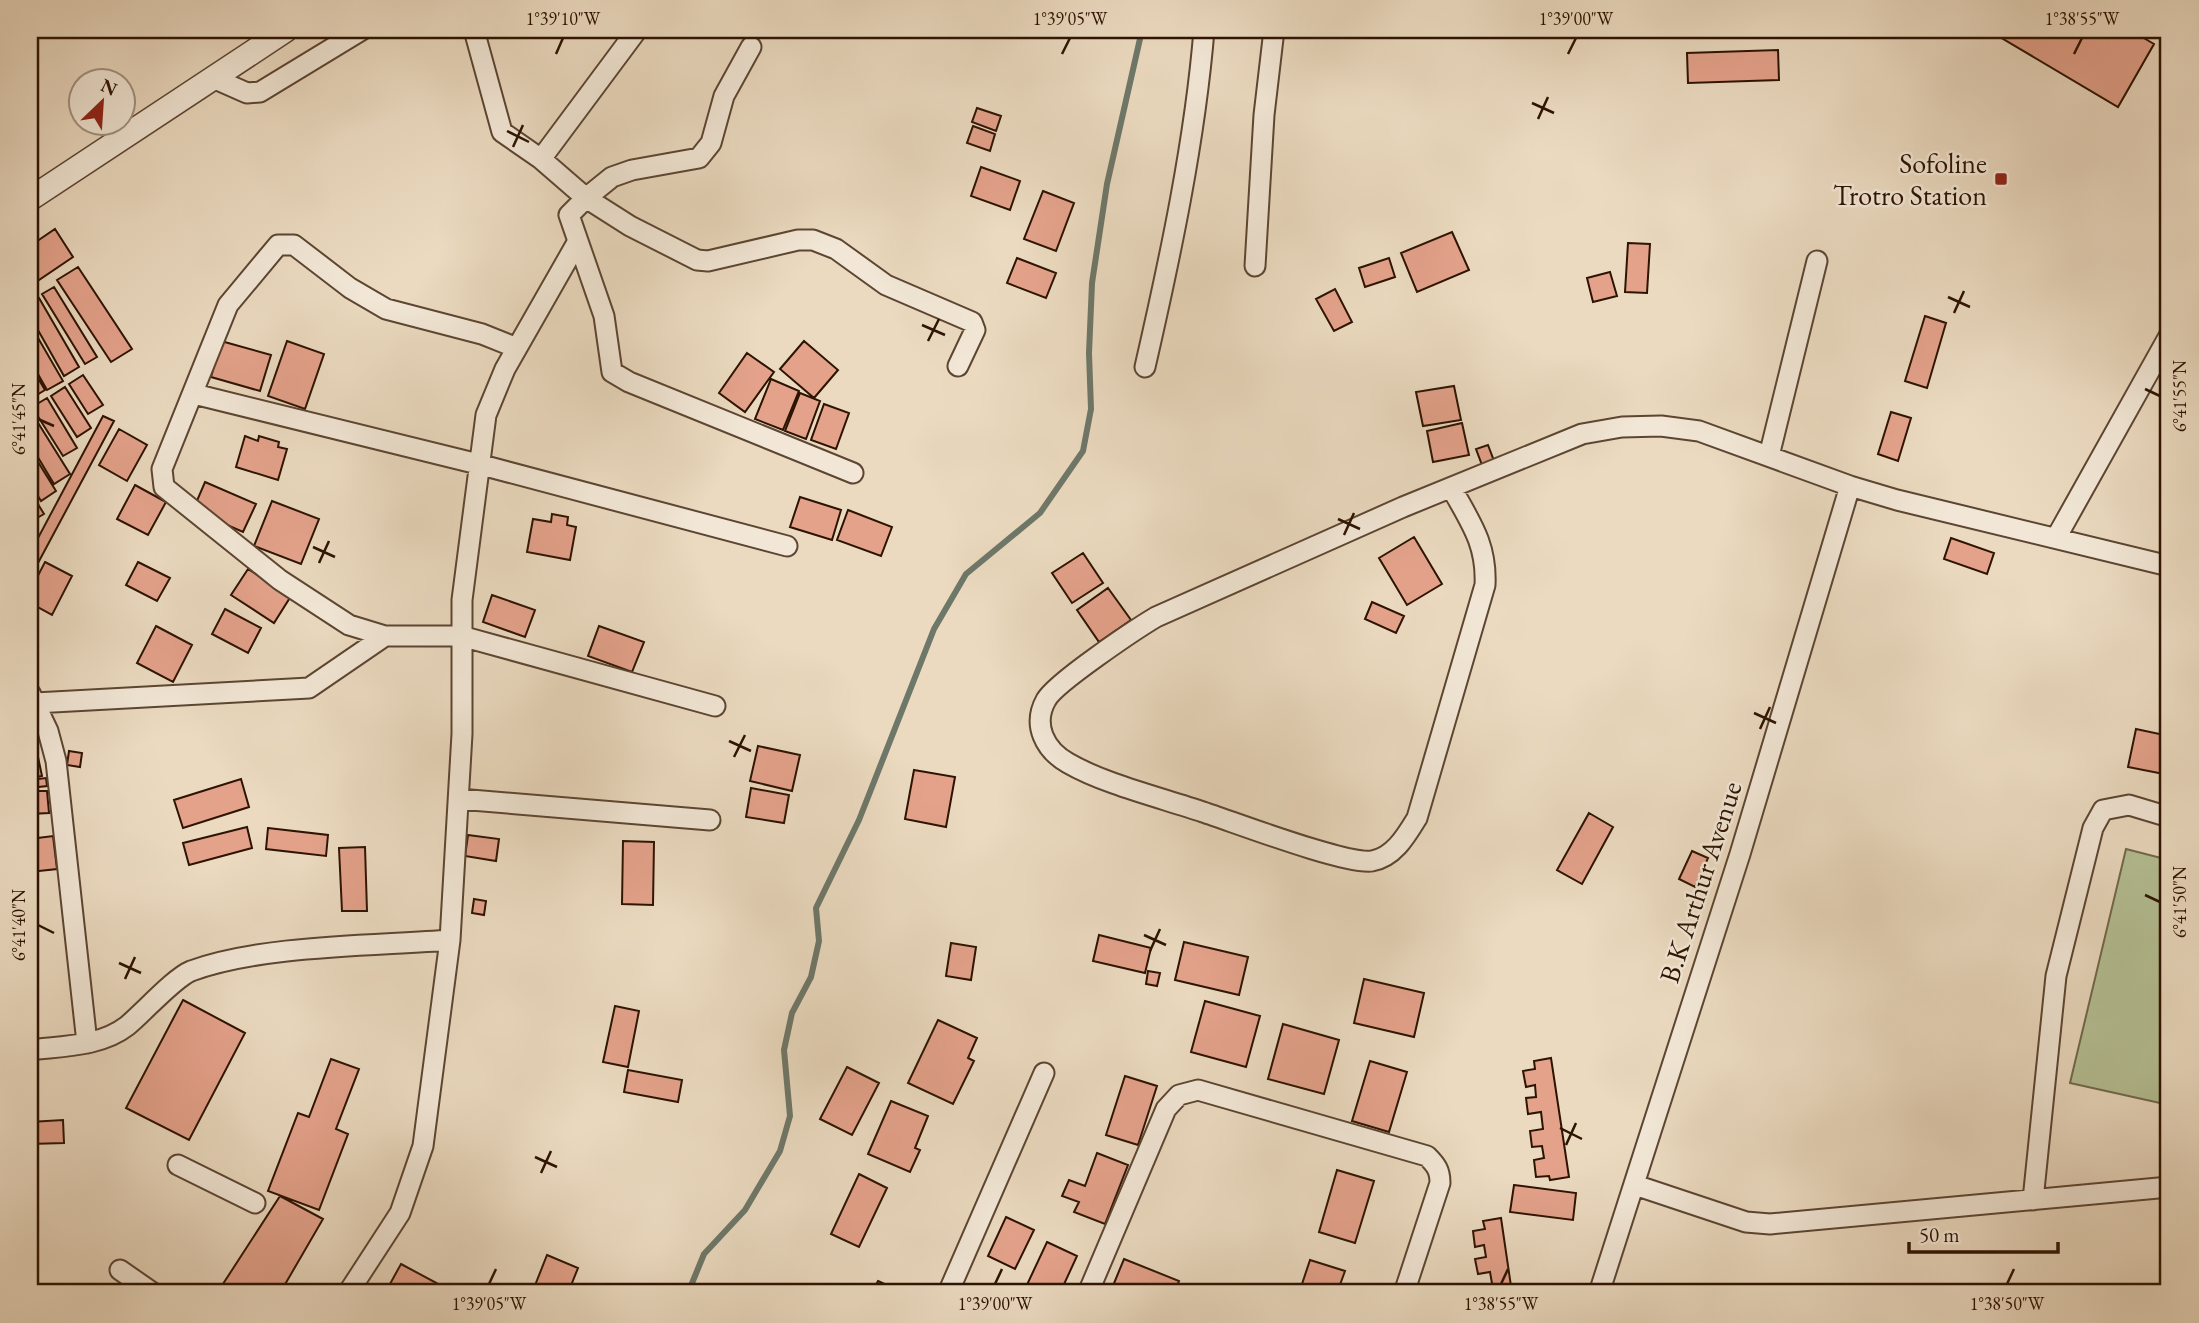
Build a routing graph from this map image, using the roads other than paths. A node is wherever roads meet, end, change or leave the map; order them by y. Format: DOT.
graph roads {
  1 [pos="286,30"];
  2 [pos="362,30"];
  3 [pos="474,30"];
  4 [pos="637,30"];
  5 [pos="1204,30"];
  6 [pos="1274,30"];
  7 [pos="751,47"];
  8 [pos="213,78"];
  9 [pos="541,159"];
  10 [pos="586,198"];
  11 [pos="30,199"];
  12 [pos="578,241"];
  13 [pos="1817,261"];
  14 [pos="1255,267"];
  15 [pos="2169,336"];
  16 [pos="517,348"];
  17 [pos="958,366"];
  18 [pos="1145,367"];
  19 [pos="194,394"];
  20 [pos="1769,456"];
  21 [pos="478,464"];
  22 [pos="853,473"];
  23 [pos="1850,486"];
  24 [pos="1452,489"];
  25 [pos="2056,538"];
  26 [pos="787,546"];
  27 [pos="2169,566"];
  28 [pos="385,636"];
  29 [pos="461,636"];
  30 [pos="33,698"];
  31 [pos="715,706"];
  32 [pos="459,799"];
  33 [pos="2169,817"];
  34 [pos="710,820"];
  35 [pos="450,940"];
  36 [pos="87,1043"];
  37 [pos="30,1050"];
  38 [pos="1044,1073"];
  39 [pos="178,1165"];
  40 [pos="1635,1185"];
  41 [pos="2169,1187"];
  42 [pos="2033,1200"];
  43 [pos="255,1203"];
  44 [pos="120,1270"];
  45 [pos="955,1291"];
  46 [pos="153,1293"];
  47 [pos="348,1293"];
  48 [pos="1088,1293"];
  49 [pos="1404,1293"];
  50 [pos="1600,1293"];
  1 -- 8 [label="street"];
  2 -- 8 [label="street"];
  3 -- 9 [label="street"];
  4 -- 9 [label="street"];
  5 -- 18 [label="street"];
  6 -- 14 [label="street"];
  7 -- 10 [label="street"];
  8 -- 11 [label="street"];
  9 -- 10 [label="street"];
  10 -- 12 [label="street"];
  10 -- 17 [label="street"];
  12 -- 16 [label="street"];
  12 -- 22 [label="street"];
  13 -- 20 [label="street"];
  15 -- 25 [label="street"];
  16 -- 19 [label="street"];
  16 -- 21 [label="street"];
  19 -- 21 [label="street"];
  19 -- 28 [label="street"];
  20 -- 23 [label="street"];
  20 -- 24 [label="street"];
  21 -- 26 [label="street"];
  21 -- 29 [label="street"];
  23 -- 25 [label="street"];
  23 -- 40 [label="street, B.K Arthur Avenue"];
  24 -- 24 [label="street"];
  25 -- 27 [label="street"];
  28 -- 29 [label="street"];
  28 -- 30 [label="street"];
  29 -- 31 [label="street"];
  29 -- 32 [label="street"];
  30 -- 36 [label="street"];
  32 -- 34 [label="street"];
  32 -- 35 [label="street"];
  33 -- 42 [label="street"];
  35 -- 36 [label="street"];
  35 -- 47 [label="street"];
  36 -- 37 [label="street"];
  38 -- 45 [label="street"];
  39 -- 43 [label="street"];
  40 -- 42 [label="street"];
  40 -- 50 [label="street, B.K Arthur Avenue"];
  41 -- 42 [label="street"];
  44 -- 46 [label="street"];
  48 -- 49 [label="street"];
}
